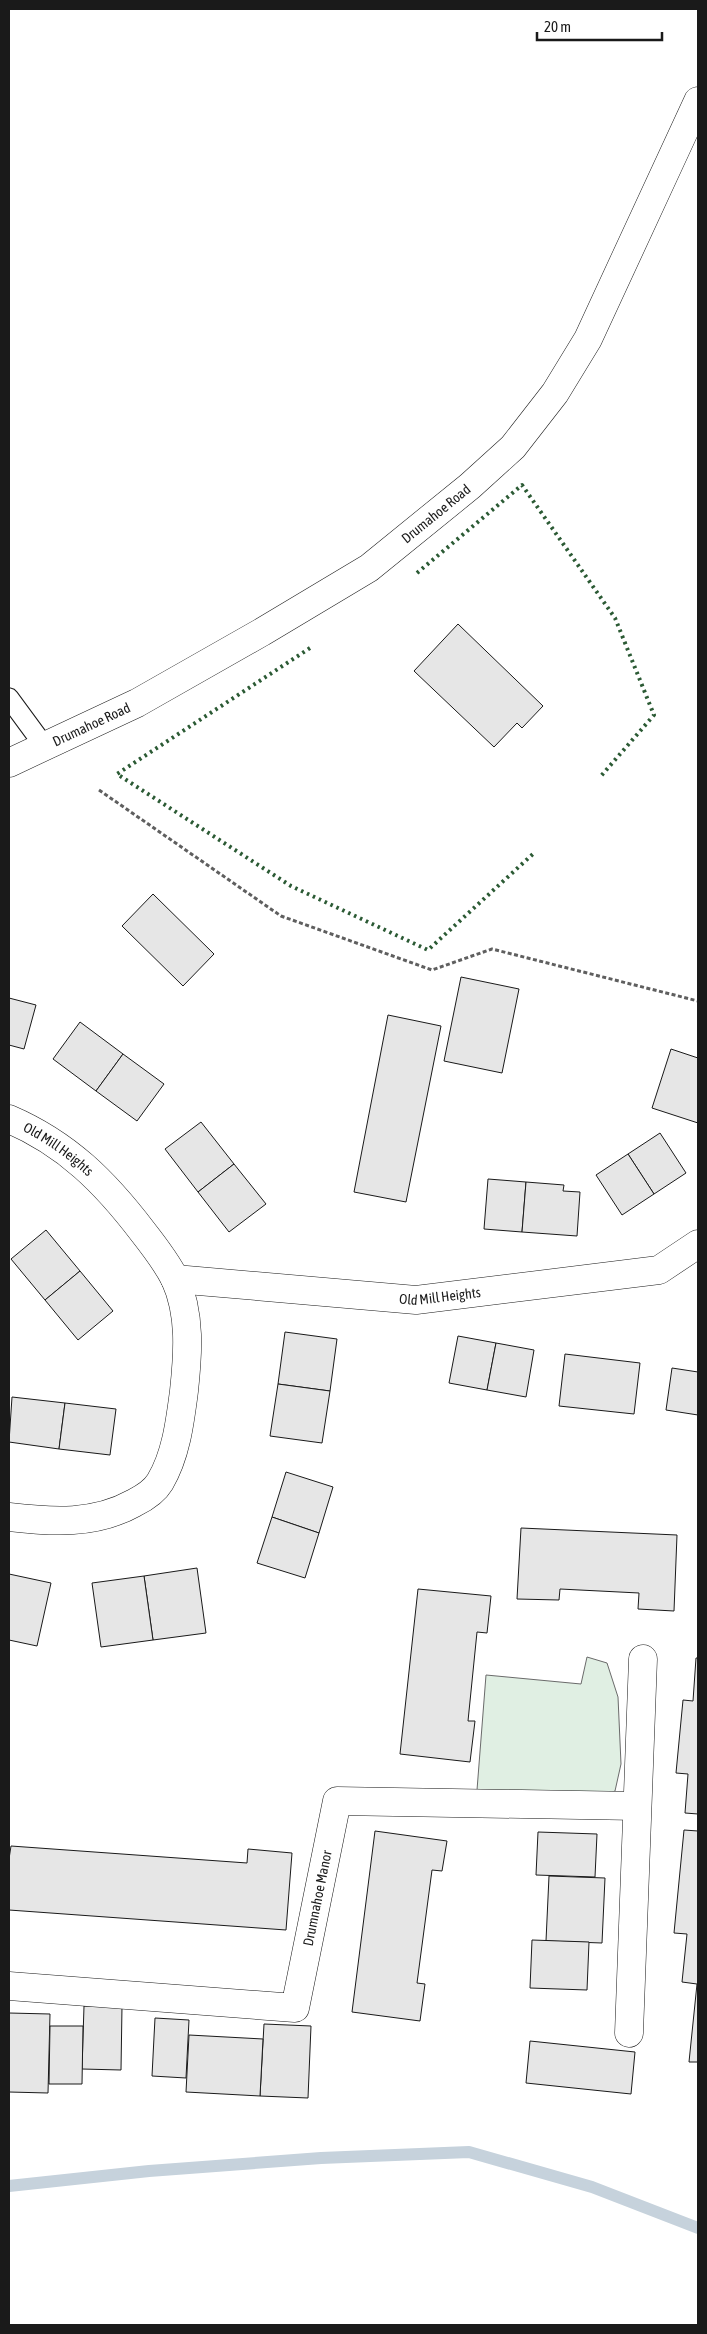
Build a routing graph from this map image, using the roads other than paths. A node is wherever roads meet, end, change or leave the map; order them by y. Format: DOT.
graph roads {
  1 [pos="698,101"];
  2 [pos="9,698"];
  3 [pos="45,747"];
  4 [pos="9,763"];
  5 [pos="9,1119"];
  6 [pos="698,1244"];
  7 [pos="175,1279"];
  8 [pos="9,1517"];
  9 [pos="643,1659"];
  10 [pos="638,1806"];
  11 [pos="9,1986"];
  12 [pos="629,2033"];
  1 -- 3 [label="street, Drumahoe Road"];
  2 -- 3 [label="lane"];
  3 -- 4 [label="street, Drumahoe Road"];
  5 -- 7 [label="street, Old Mill Heights"];
  6 -- 7 [label="street, Old Mill Heights"];
  7 -- 8 [label="street, Old Mill Heights"];
  9 -- 10 [label="street"];
  10 -- 11 [label="street, Drumnahoe Manor"];
  10 -- 12 [label="street"];
}
